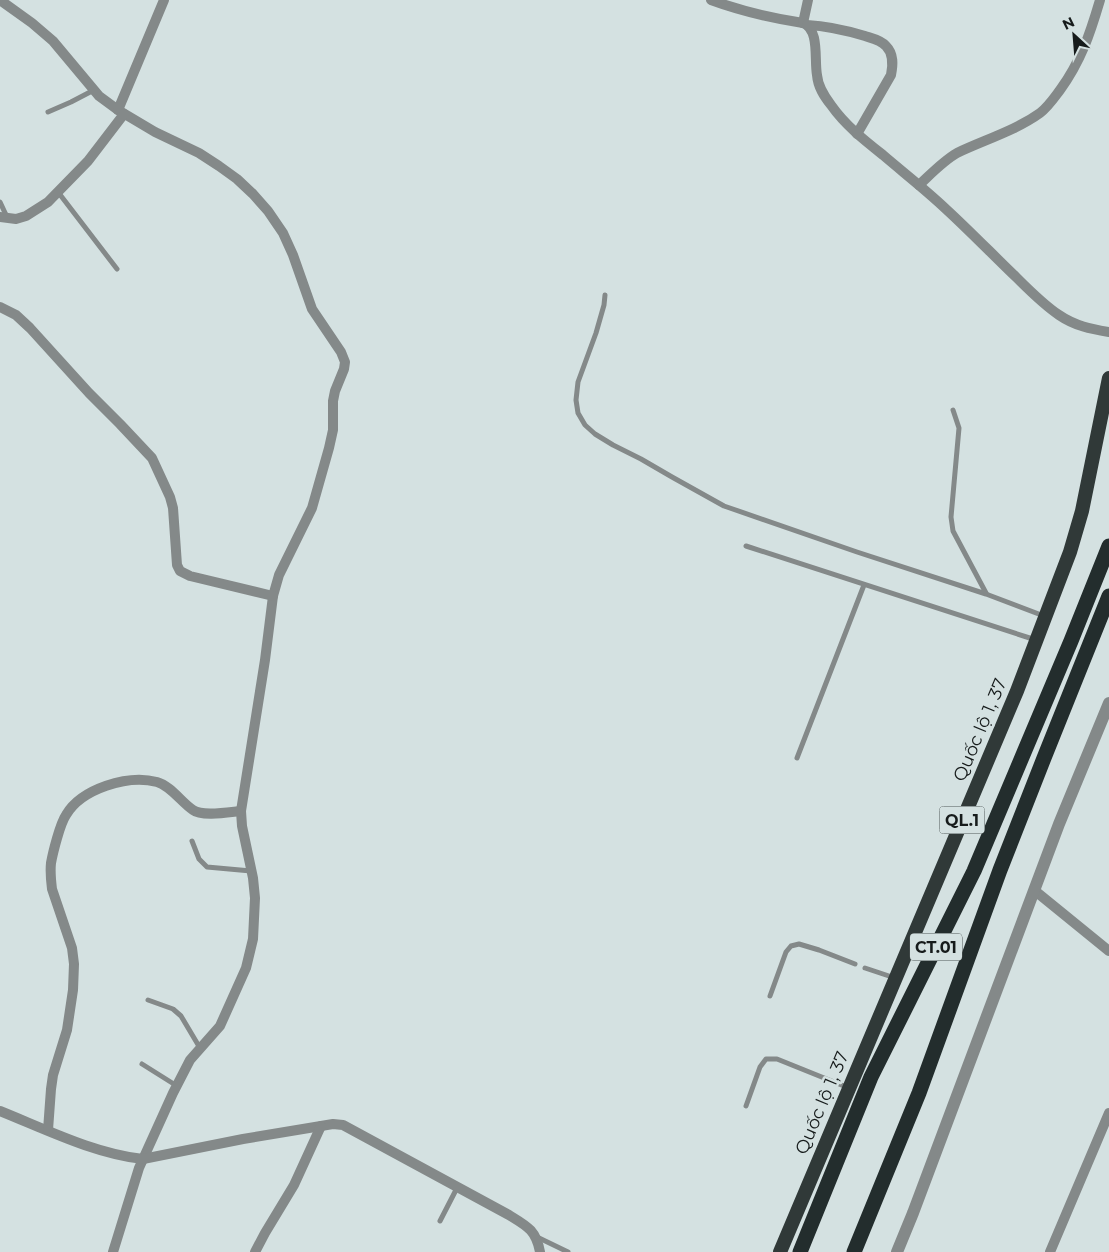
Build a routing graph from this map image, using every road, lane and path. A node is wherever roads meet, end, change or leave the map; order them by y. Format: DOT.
graph roads {
  1 [pos="0,0"];
  2 [pos="164,0"];
  3 [pos="711,0"];
  4 [pos="808,0"];
  5 [pos="1100,0"];
  6 [pos="805,24"];
  7 [pos="94,90"];
  8 [pos="48,112"];
  9 [pos="121,112"];
  10 [pos="857,134"];
  11 [pos="919,185"];
  12 [pos="58,192"];
  13 [pos="0,202"];
  14 [pos="4,217"];
  15 [pos="117,269"];
  16 [pos="605,295"];
  17 [pos="0,307"];
  18 [pos="1109,332"];
  19 [pos="1109,378"];
  20 [pos="953,410"];
  21 [pos="746,546"];
  22 [pos="1109,546"];
  23 [pos="864,585"];
  24 [pos="986,594"];
  25 [pos="273,596"];
  26 [pos="1109,596"];
  27 [pos="1046,617"];
  28 [pos="1036,640"];
  29 [pos="1109,703"];
  30 [pos="797,758"];
  31 [pos="241,811"];
  32 [pos="192,841"];
  33 [pos="251,871"];
  34 [pos="1034,890"];
  35 [pos="1109,951"];
  36 [pos="855,964"];
  37 [pos="865,968"];
  38 [pos="895,978"];
  39 [pos="770,996"];
  40 [pos="148,1000"];
  41 [pos="200,1048"];
  42 [pos="142,1064"];
  43 [pos="177,1086"];
  44 [pos="849,1088"];
  45 [pos="746,1106"];
  46 [pos="0,1111"];
  47 [pos="1109,1113"];
  48 [pos="321,1126"];
  49 [pos="48,1130"];
  50 [pos="143,1159"];
  51 [pos="458,1186"];
  52 [pos="440,1221"];
  53 [pos="536,1237"];
  54 [pos="113,1252"];
  55 [pos="255,1252"];
  56 [pos="540,1252"];
  57 [pos="568,1252"];
  58 [pos="780,1252"];
  59 [pos="800,1252"];
  60 [pos="854,1252"];
  61 [pos="897,1252"];
  62 [pos="1050,1252"];
  1 -- 7 [label="street"];
  2 -- 9 [label="street"];
  3 -- 6 [label="street"];
  4 -- 6 [label="street"];
  5 -- 11 [label="street"];
  6 -- 10 [label="street"];
  6 -- 10 [label="street"];
  7 -- 8 [label="lane"];
  7 -- 9 [label="street"];
  9 -- 12 [label="street"];
  9 -- 25 [label="street"];
  10 -- 11 [label="street"];
  11 -- 18 [label="street"];
  12 -- 14 [label="street"];
  12 -- 15 [label="lane"];
  13 -- 14 [label="lane"];
  16 -- 24 [label="lane"];
  17 -- 25 [label="street"];
  19 -- 27 [label="highway, Quốc lộ 1, 37 / QL.1"];
  20 -- 24 [label="lane"];
  21 -- 23 [label="lane"];
  22 -- 59 [label="highway, CT.01"];
  23 -- 28 [label="lane"];
  23 -- 30 [label="lane"];
  24 -- 27 [label="lane"];
  25 -- 31 [label="street"];
  26 -- 60 [label="highway, CT.01"];
  27 -- 28 [label="highway, Quốc lộ 1, 37 / QL.1"];
  28 -- 38 [label="highway, Quốc lộ 1, 37 / QL.1"];
  29 -- 34 [label="street"];
  31 -- 33 [label="street"];
  31 -- 49 [label="street"];
  32 -- 33 [label="lane"];
  33 -- 41 [label="street"];
  34 -- 35 [label="street"];
  34 -- 61 [label="street"];
  36 -- 39 [label="lane"];
  37 -- 38 [label="lane"];
  38 -- 44 [label="highway, Quốc lộ 1, 37 / QL.1"];
  40 -- 41 [label="lane"];
  41 -- 43 [label="street"];
  42 -- 43 [label="lane"];
  43 -- 50 [label="street"];
  44 -- 45 [label="lane"];
  44 -- 58 [label="highway, Quốc lộ 1, 37 / QL.1"];
  46 -- 49 [label="street"];
  47 -- 62 [label="street"];
  48 -- 50 [label="street"];
  48 -- 51 [label="street"];
  48 -- 55 [label="street"];
  49 -- 50 [label="street"];
  50 -- 54 [label="street"];
  51 -- 52 [label="lane"];
  51 -- 53 [label="street"];
  53 -- 56 [label="street"];
  53 -- 57 [label="lane"];
}
